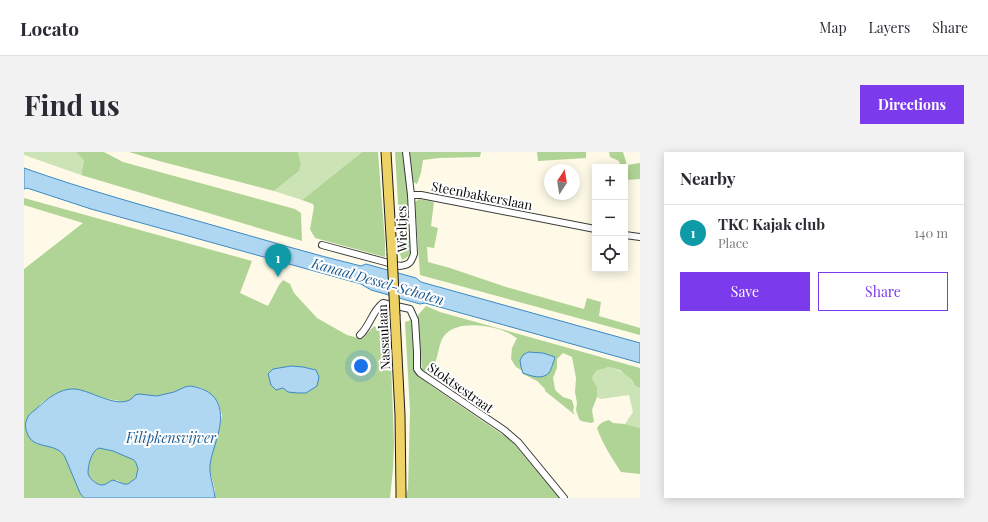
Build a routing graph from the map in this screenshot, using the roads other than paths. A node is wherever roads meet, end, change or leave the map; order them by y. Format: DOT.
graph roads {
  1 [pos="386,152"];
  2 [pos="406,152"];
  3 [pos="411,194"];
  4 [pos="592,228"];
  5 [pos="628,236"];
  6 [pos="640,238"];
  7 [pos="322,245"];
  8 [pos="360,335"];
  9 [pos="401,472"];
  10 [pos="396,498"];
  11 [pos="401,498"];
  12 [pos="564,498"];
  1 -- 9 [label="main road, Nassaulaan, bridge"];
  2 -- 3 [label="street, Wieltjes"];
  3 -- 4 [label="street, Steenbakkerslaan"];
  3 -- 7 [label="street, Wieltjes"];
  5 -- 6 [label="street"];
  8 -- 12 [label="street, Stoktsestraat"];
  9 -- 10 [label="main road, Nassaulaan"];
  9 -- 11 [label="main road, Nassaulaan"];
}
